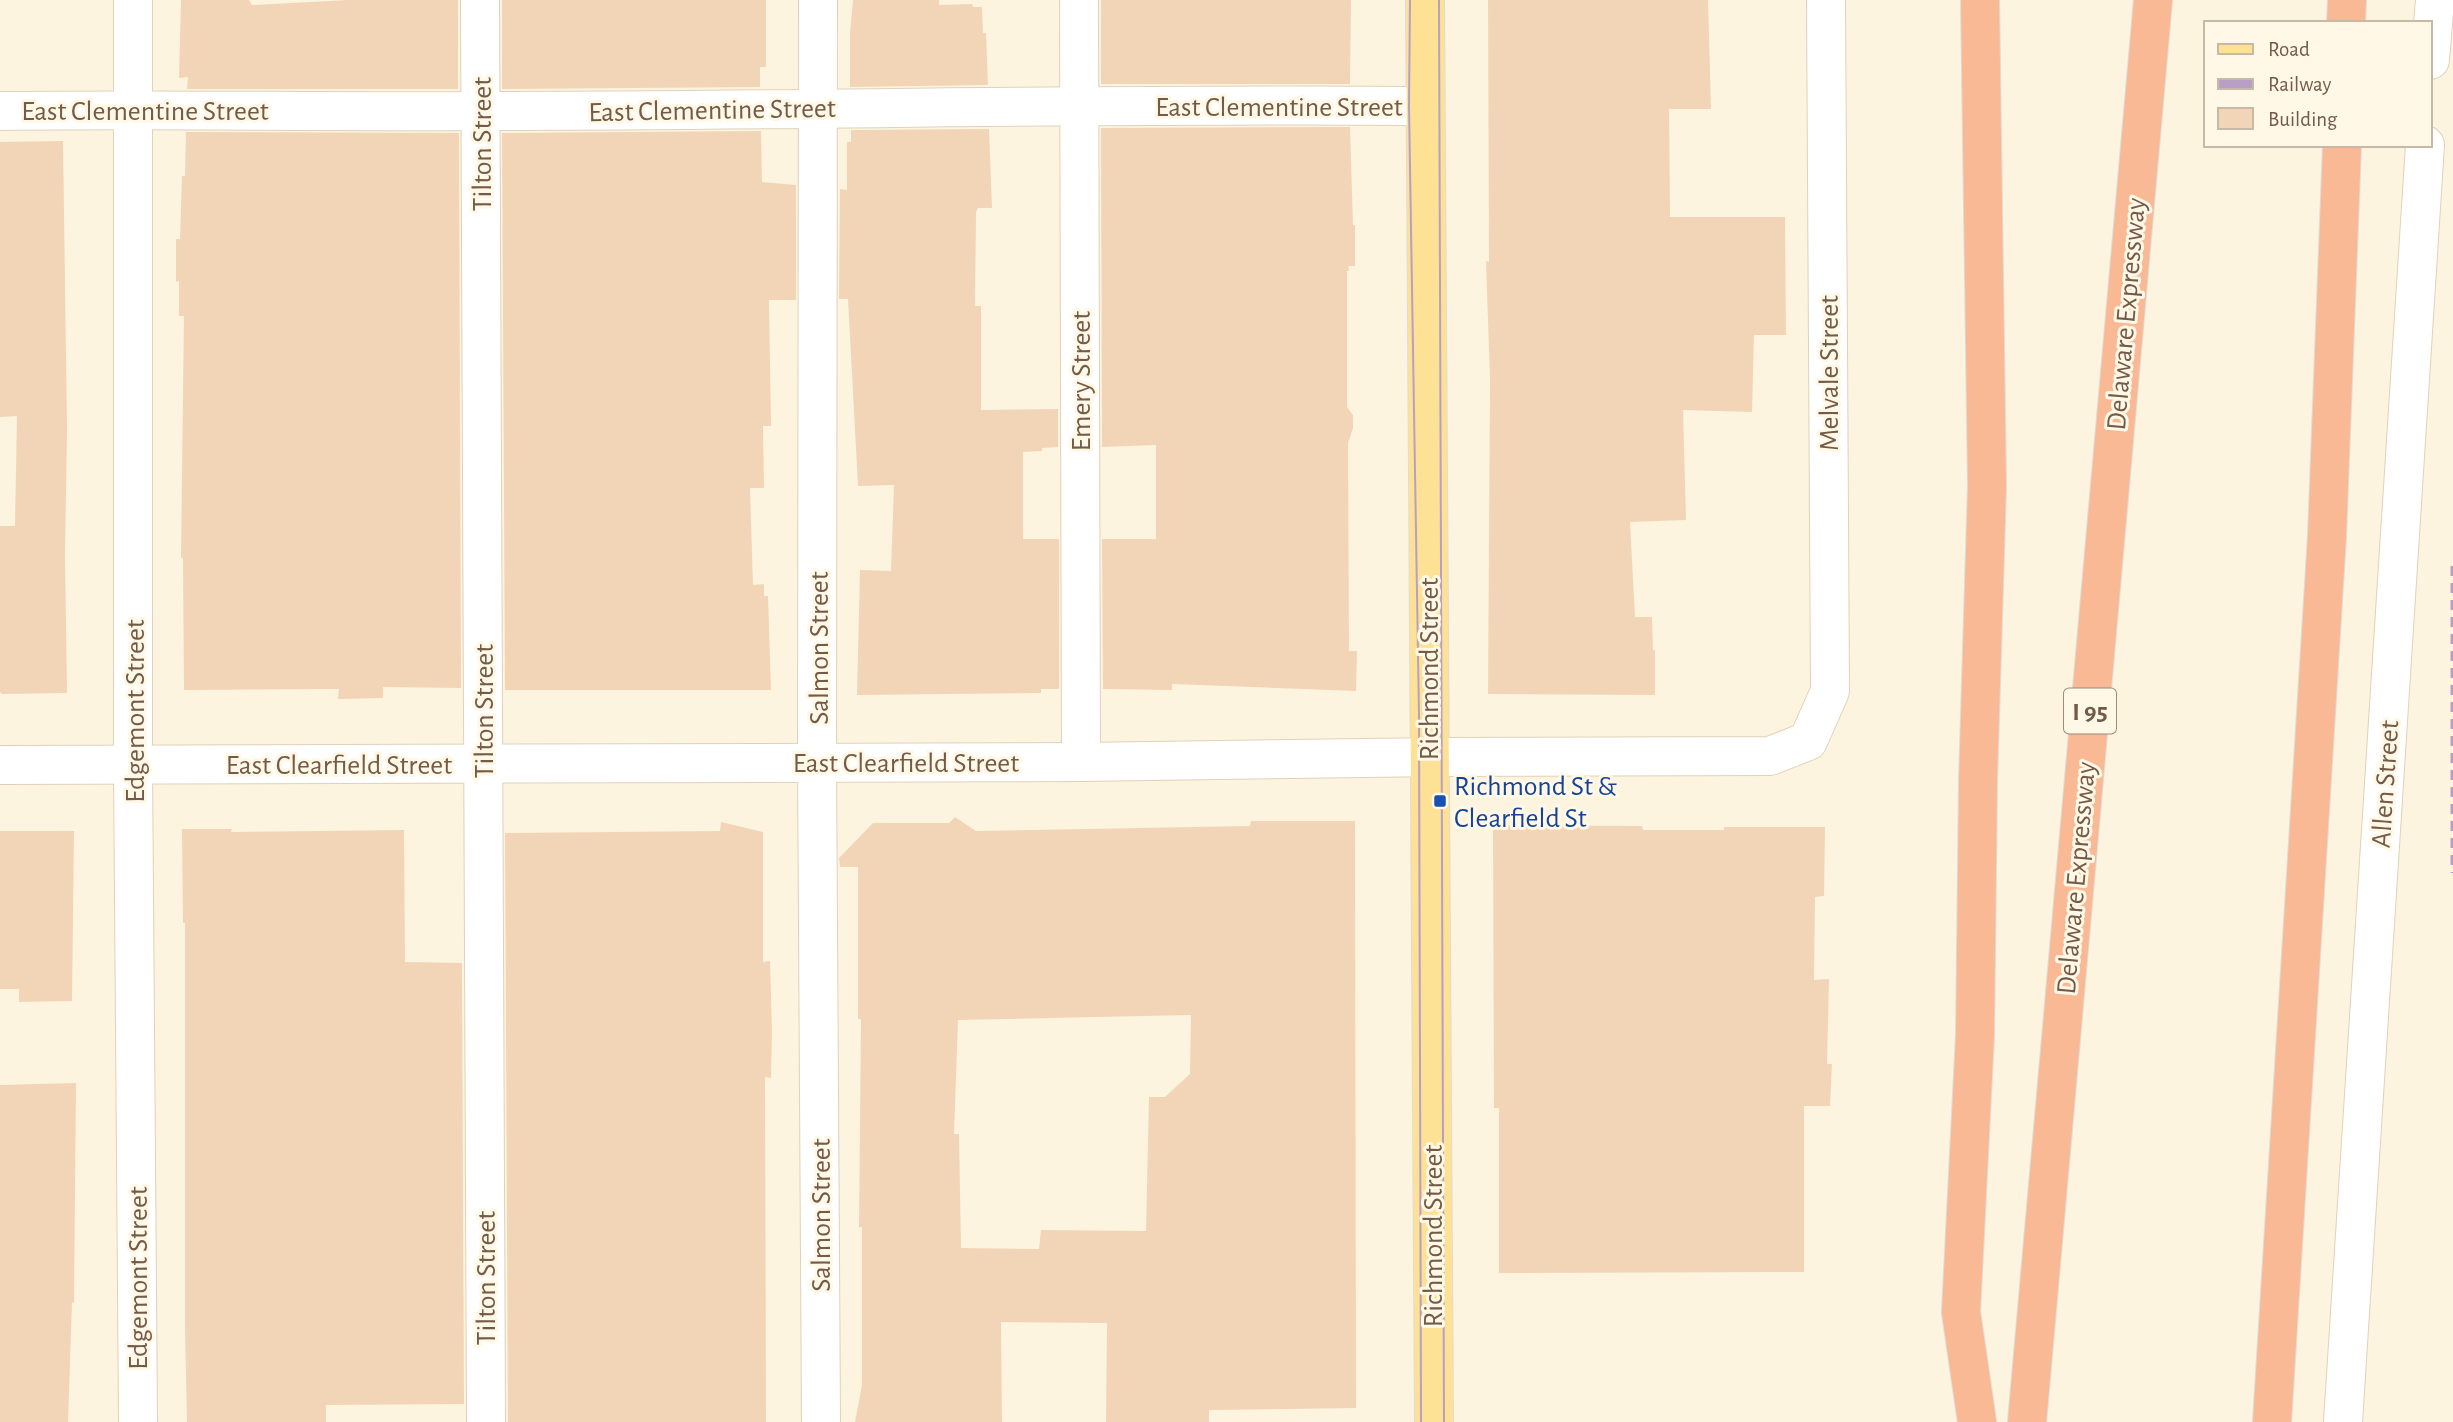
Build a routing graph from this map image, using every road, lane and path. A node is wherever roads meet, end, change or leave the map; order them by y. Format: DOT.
graph roads {
  1 [pos="133,0"];
  2 [pos="480,0"];
  3 [pos="818,0"];
  4 [pos="1079,0"];
  5 [pos="1425,0"];
  6 [pos="1826,0"];
  7 [pos="1980,0"];
  8 [pos="2153,0"];
  9 [pos="2347,0"];
  10 [pos="2435,0"];
  11 [pos="2346,21"];
  12 [pos="2432,36"];
  13 [pos="1424,106"];
  14 [pos="818,107"];
  15 [pos="1080,107"];
  16 [pos="133,109"];
  17 [pos="0,111"];
  18 [pos="481,111"];
  19 [pos="2342,147"];
  20 [pos="2425,147"];
  21 [pos="1808,741"];
  22 [pos="1428,758"];
  23 [pos="817,762"];
  24 [pos="1081,762"];
  25 [pos="484,764"];
  26 [pos="0,765"];
  27 [pos="133,765"];
  28 [pos="138,1422"];
  29 [pos="486,1422"];
  30 [pos="821,1422"];
  31 [pos="1434,1422"];
  32 [pos="1977,1422"];
  33 [pos="2027,1422"];
  34 [pos="2272,1422"];
  35 [pos="2343,1422"];
  1 -- 16 [label="street, Edgemont Street"];
  2 -- 18 [label="street, Tilton Street"];
  3 -- 14 [label="street, Salmon Street"];
  4 -- 15 [label="street, Emery Street"];
  5 -- 13 [label="main road, Richmond Street"];
  6 -- 21 [label="street, Melvale Street"];
  7 -- 32 [label="highway"];
  8 -- 33 [label="highway, Delaware Expressway / I 95"];
  9 -- 11 [label="highway"];
  10 -- 12 [label="street"];
  13 -- 15 [label="street, East Clementine Street"];
  13 -- 22 [label="main road, Richmond Street"];
  14 -- 15 [label="street, East Clementine Street"];
  14 -- 18 [label="street, East Clementine Street"];
  14 -- 23 [label="street, Salmon Street"];
  15 -- 24 [label="street, Emery Street"];
  16 -- 17 [label="street, East Clementine Street"];
  16 -- 18 [label="street, East Clementine Street"];
  16 -- 27 [label="street, Edgemont Street"];
  18 -- 25 [label="street, Tilton Street"];
  19 -- 34 [label="highway"];
  20 -- 35 [label="street, Allen Street"];
  21 -- 22 [label="street, East Clearfield Street"];
  22 -- 24 [label="street, East Clearfield Street"];
  22 -- 31 [label="main road, Richmond Street"];
  23 -- 24 [label="street, East Clearfield Street"];
  23 -- 25 [label="street, East Clearfield Street"];
  23 -- 30 [label="street, Salmon Street"];
  25 -- 27 [label="street, East Clearfield Street"];
  25 -- 29 [label="street, Tilton Street"];
  26 -- 27 [label="street, East Clearfield Street"];
  27 -- 28 [label="street, Edgemont Street"];
}
